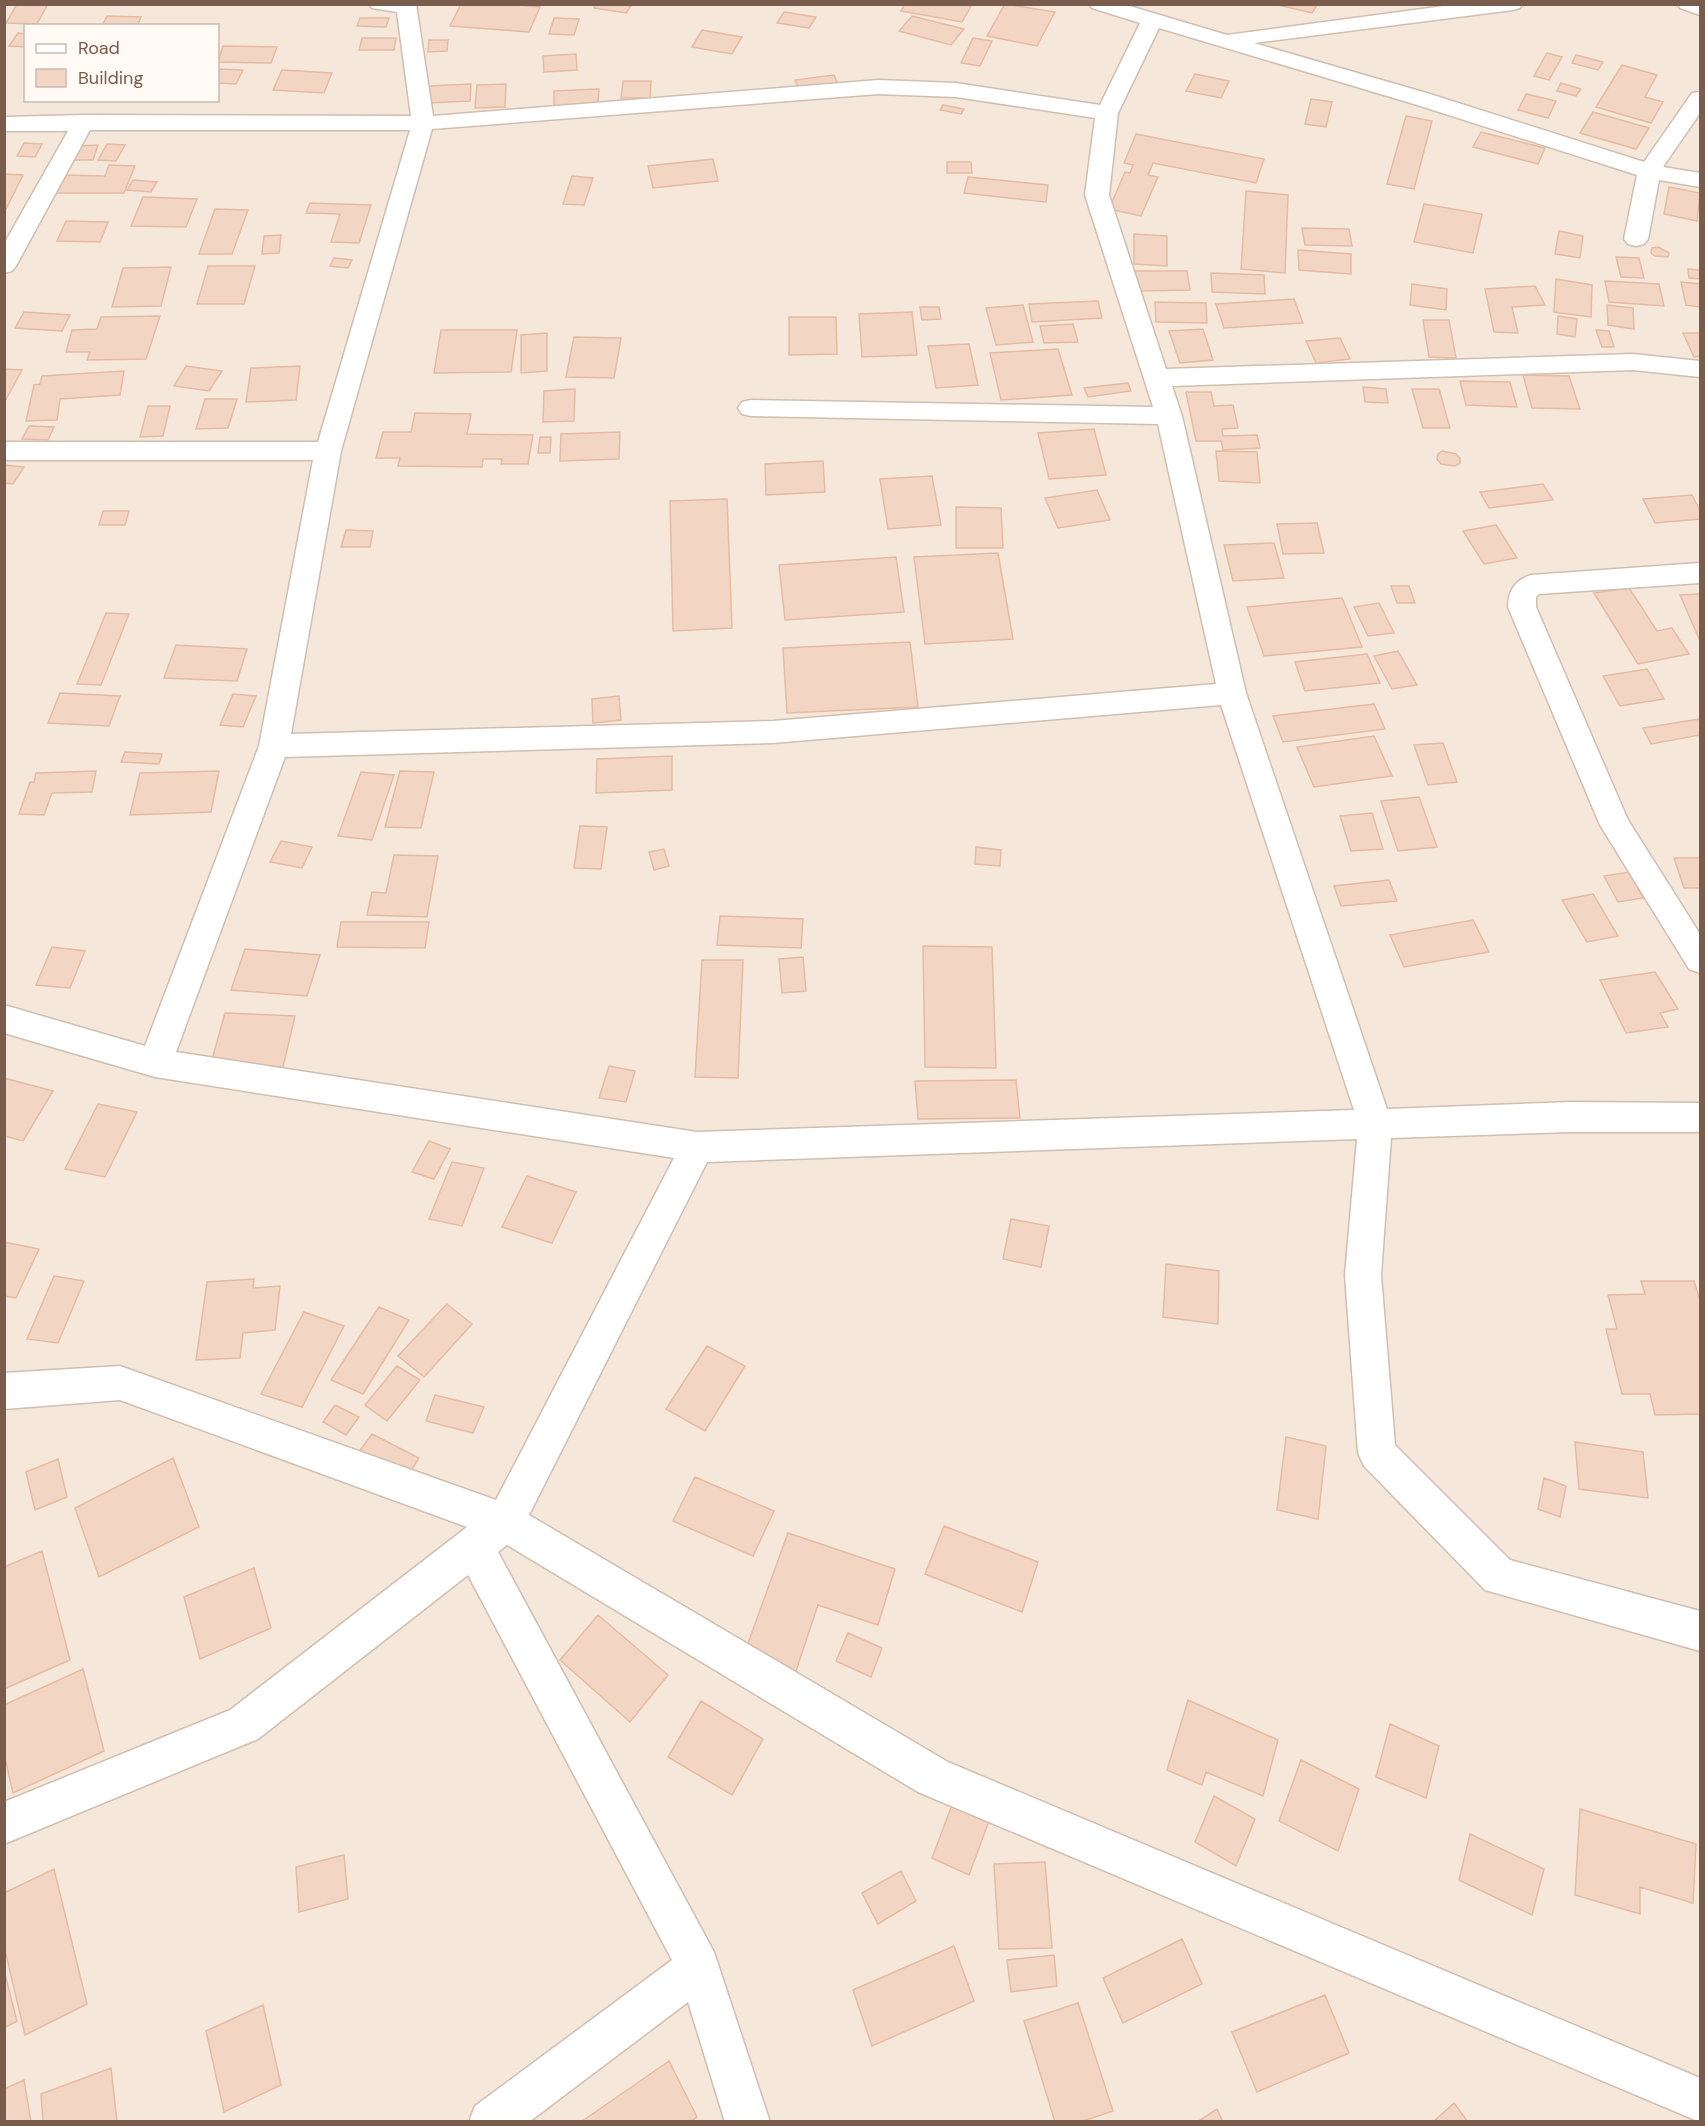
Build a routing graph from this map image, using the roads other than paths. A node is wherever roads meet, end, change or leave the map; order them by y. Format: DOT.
graph roads {
  1 [pos="379,4"];
  2 [pos="1099,4"];
  3 [pos="1513,4"];
  4 [pos="1687,4"];
  5 [pos="406,5"];
  6 [pos="1701,9"];
  7 [pos="1152,20"];
  8 [pos="1224,41"];
  9 [pos="1701,98"];
  10 [pos="1107,113"];
  11 [pos="84,122"];
  12 [pos="423,123"];
  13 [pos="4,124"];
  14 [pos="1649,171"];
  15 [pos="1701,180"];
  16 [pos="1636,239"];
  17 [pos="4,266"];
  18 [pos="1701,369"];
  19 [pos="1155,378"];
  20 [pos="751,408"];
  21 [pos="1168,416"];
  22 [pos="4,451"];
  23 [pos="327,451"];
  24 [pos="1701,573"];
  25 [pos="1232,693"];
  26 [pos="274,746"];
  27 [pos="1701,960"];
  28 [pos="4,1019"];
  29 [pos="155,1063"];
  30 [pos="1701,1116"];
  31 [pos="1375,1124"];
  32 [pos="697,1147"];
  33 [pos="4,1390"];
  34 [pos="489,1534"];
  35 [pos="1701,1631"];
  36 [pos="4,1823"];
  37 [pos="699,1967"];
  38 [pos="1701,2100"];
  39 [pos="491,2121"];
  40 [pos="748,2121"];
  1 -- 5 [label="street"];
  2 -- 7 [label="street"];
  3 -- 8 [label="street"];
  4 -- 6 [label="street"];
  5 -- 12 [label="street"];
  7 -- 8 [label="street"];
  7 -- 10 [label="street"];
  8 -- 14 [label="street"];
  9 -- 14 [label="street"];
  10 -- 12 [label="street"];
  10 -- 19 [label="street"];
  11 -- 12 [label="street"];
  11 -- 13 [label="street"];
  11 -- 17 [label="street"];
  12 -- 23 [label="street"];
  14 -- 15 [label="street"];
  14 -- 16 [label="street"];
  18 -- 19 [label="street"];
  19 -- 21 [label="street"];
  20 -- 21 [label="street"];
  21 -- 25 [label="street"];
  22 -- 23 [label="street"];
  23 -- 26 [label="street"];
  24 -- 27 [label="street"];
  25 -- 26 [label="street"];
  25 -- 31 [label="street"];
  26 -- 29 [label="street"];
  28 -- 29 [label="street"];
  29 -- 32 [label="street"];
  30 -- 31 [label="street"];
  31 -- 32 [label="street"];
  31 -- 35 [label="street"];
  32 -- 34 [label="street"];
  33 -- 34 [label="street"];
  34 -- 36 [label="street"];
  34 -- 37 [label="street"];
  34 -- 38 [label="street"];
  37 -- 39 [label="street"];
  37 -- 40 [label="street"];
}
